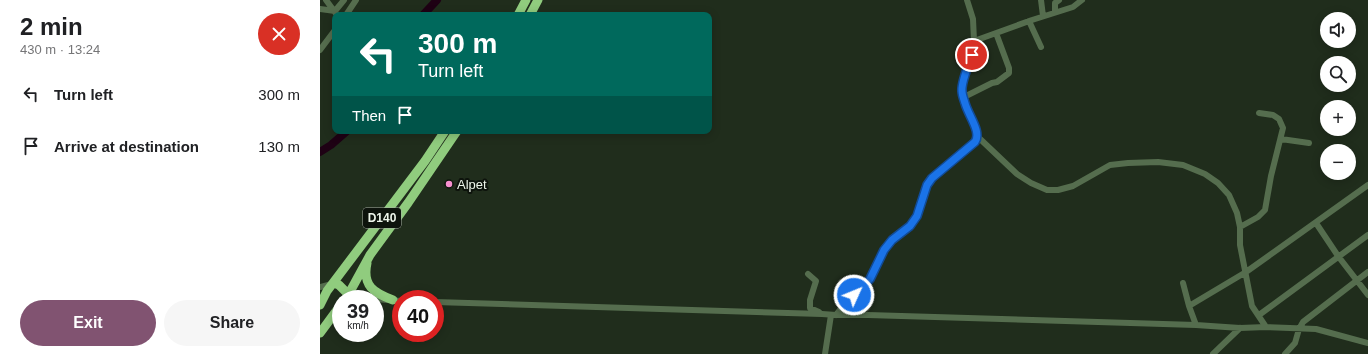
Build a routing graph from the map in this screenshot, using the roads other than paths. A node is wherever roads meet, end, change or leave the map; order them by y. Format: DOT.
graph roads {
  1 [pos="326,0"];
  2 [pos="344,0"];
  3 [pos="356,0"];
  4 [pos="526,0"];
  5 [pos="538,0"];
  6 [pos="967,0"];
  7 [pos="1041,0"];
  8 [pos="1059,0"];
  9 [pos="1082,0"];
  10 [pos="320,9"];
  11 [pos="332,12"];
  12 [pos="335,12"];
  13 [pos="337,12"];
  14 [pos="348,12"];
  15 [pos="520,12"];
  16 [pos="532,12"];
  17 [pos="1055,12"];
  18 [pos="1043,16"];
  19 [pos="1029,21"];
  20 [pos="996,33"];
  21 [pos="332,34"];
  22 [pos="974,41"];
  23 [pos="1041,46"];
  24 [pos="320,50"];
  25 [pos="964,97"];
  26 [pos="1259,113"];
  27 [pos="443,134"];
  28 [pos="455,134"];
  29 [pos="978,137"];
  30 [pos="1281,138"];
  31 [pos="1309,143"];
  32 [pos="1368,185"];
  33 [pos="1316,222"];
  34 [pos="1240,227"];
  35 [pos="1368,235"];
  36 [pos="370,255"];
  37 [pos="1338,256"];
  38 [pos="1246,272"];
  39 [pos="1368,272"];
  40 [pos="808,274"];
  41 [pos="1356,281"];
  42 [pos="334,283"];
  43 [pos="1183,283"];
  44 [pos="320,287"];
  45 [pos="343,290"];
  46 [pos="350,290"];
  47 [pos="1368,295"];
  48 [pos="392,299"];
  49 [pos="321,302"];
  50 [pos="444,302"];
  51 [pos="1189,306"];
  52 [pos="332,307"];
  53 [pos="822,314"];
  54 [pos="833,315"];
  55 [pos="1259,315"];
  56 [pos="332,318"];
  57 [pos="1196,325"];
  58 [pos="1266,327"];
  59 [pos="1240,328"];
  60 [pos="1299,329"];
  61 [pos="320,333"];
  62 [pos="1368,343"];
  63 [pos="825,354"];
  64 [pos="1213,354"];
  65 [pos="1285,354"];
  1 -- 12 [label="street"];
  2 -- 13 [label="street"];
  3 -- 14 [label="street"];
  4 -- 15 [label="highway"];
  5 -- 16 [label="highway"];
  6 -- 22 [label="street"];
  7 -- 18 [label="street"];
  8 -- 17 [label="street"];
  9 -- 17 [label="street"];
  10 -- 11 [label="street"];
  17 -- 18 [label="street"];
  18 -- 19 [label="street"];
  19 -- 20 [label="street"];
  19 -- 23 [label="street"];
  20 -- 22 [label="street"];
  20 -- 25 [label="street"];
  21 -- 24 [label="street"];
  22 -- 25 [label="street"];
  25 -- 29 [label="street"];
  26 -- 30 [label="street"];
  27 -- 42 [label="highway, D140"];
  28 -- 36 [label="highway, D140"];
  29 -- 34 [label="street"];
  29 -- 54 [label="street"];
  30 -- 31 [label="street"];
  30 -- 34 [label="street"];
  32 -- 33 [label="street"];
  33 -- 37 [label="street"];
  33 -- 38 [label="street"];
  34 -- 38 [label="street"];
  35 -- 37 [label="street"];
  36 -- 46 [label="highway, D140"];
  36 -- 48 [label="highway"];
  37 -- 41 [label="street"];
  37 -- 55 [label="street"];
  38 -- 51 [label="street"];
  38 -- 55 [label="street"];
  39 -- 41 [label="street"];
  40 -- 53 [label="street"];
  41 -- 47 [label="street"];
  41 -- 60 [label="street"];
  42 -- 44 [label="street"];
  42 -- 45 [label="highway"];
  42 -- 49 [label="highway, D140"];
  43 -- 51 [label="street"];
  49 -- 52 [label="highway"];
  50 -- 53 [label="street"];
  51 -- 57 [label="street"];
  53 -- 54 [label="street"];
  54 -- 57 [label="street"];
  54 -- 63 [label="street"];
  55 -- 58 [label="street"];
  56 -- 61 [label="highway"];
  57 -- 59 [label="street"];
  58 -- 59 [label="street"];
  58 -- 60 [label="street"];
  59 -- 64 [label="street"];
  60 -- 62 [label="street"];
  60 -- 65 [label="street"];
}
